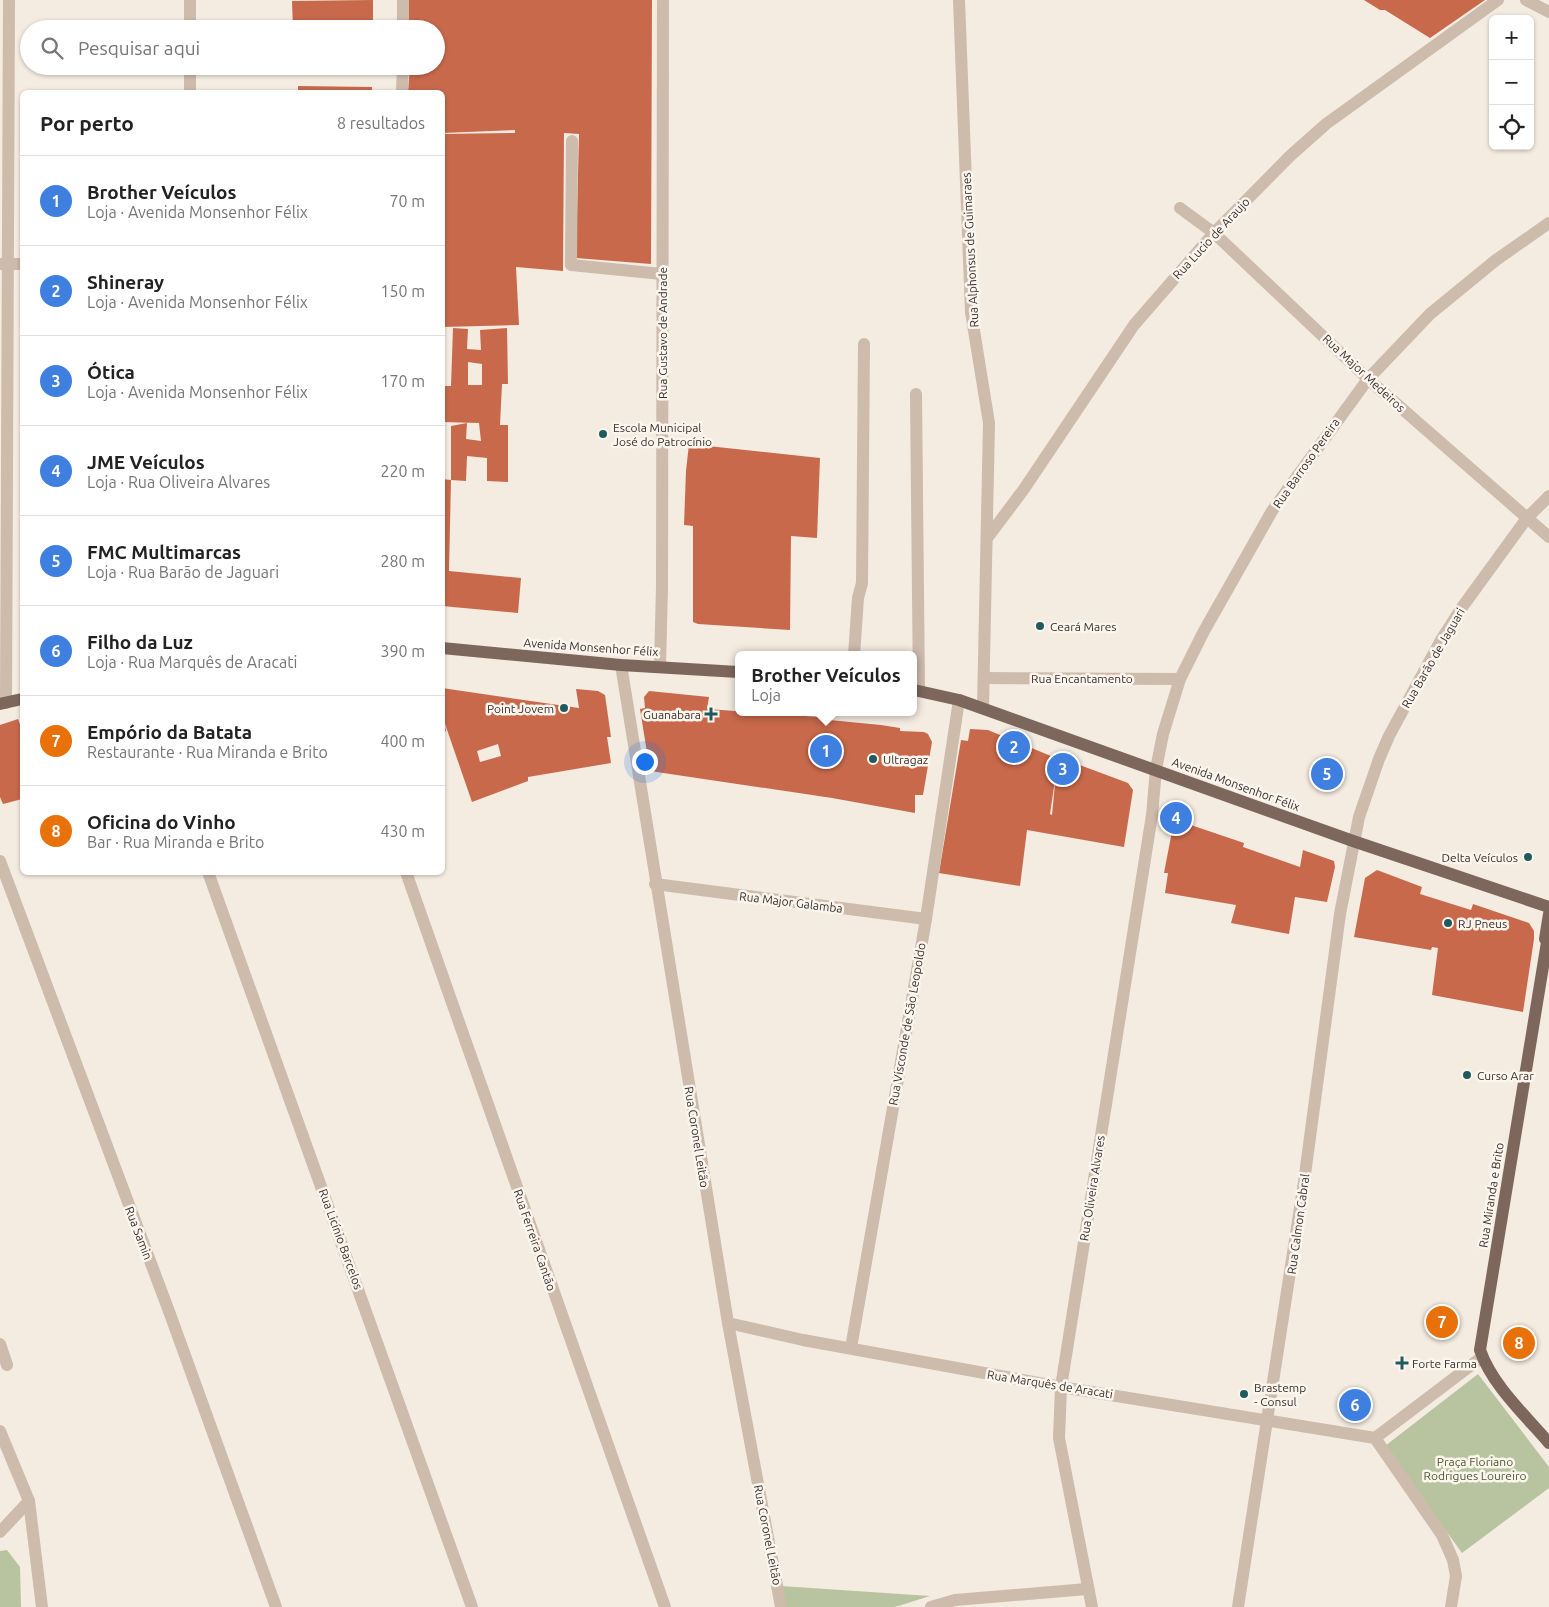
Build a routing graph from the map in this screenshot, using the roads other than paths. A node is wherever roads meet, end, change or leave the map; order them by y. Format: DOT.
graph roads {
  1 [pos="10,0"];
  2 [pos="190,0"];
  3 [pos="403,0"];
  4 [pos="663,0"];
  5 [pos="958,0"];
  6 [pos="1498,0"];
  7 [pos="1526,0"];
  8 [pos="1549,12"];
  9 [pos="190,20"];
  10 [pos="403,20"];
  11 [pos="190,75"];
  12 [pos="403,75"];
  13 [pos="190,90"];
  14 [pos="402,90"];
  15 [pos="572,141"];
  16 [pos="1180,208"];
  17 [pos="1549,223"];
  18 [pos="1214,233"];
  19 [pos="11,264"];
  20 [pos="662,274"];
  21 [pos="864,344"];
  22 [pos="1368,379"];
  23 [pos="916,394"];
  24 [pos="1549,496"];
  25 [pos="1527,518"];
  26 [pos="988,537"];
  27 [pos="1549,537"];
  28 [pos="445,648"];
  29 [pos="854,651"];
  30 [pos="916,651"];
  31 [pos="621,665"];
  32 [pos="660,666"];
  33 [pos="735,672"];
  34 [pos="984,678"];
  35 [pos="1180,679"];
  36 [pos="917,690"];
  37 [pos="20,699"];
  38 [pos="959,700"];
  39 [pos="3,703"];
  40 [pos="983,708"];
  41 [pos="1156,769"];
  42 [pos="1353,841"];
  43 [pos="0,861"];
  44 [pos="209,875"];
  45 [pos="407,875"];
  46 [pos="655,884"];
  47 [pos="1511,895"];
  48 [pos="1549,907"];
  49 [pos="1549,913"];
  50 [pos="926,919"];
  51 [pos="1549,930"];
  52 [pos="1546,959"];
  53 [pos="728,1323"];
  54 [pos="0,1344"];
  55 [pos="851,1348"];
  56 [pos="1482,1357"];
  57 [pos="7,1366"];
  58 [pos="1061,1387"];
  59 [pos="1268,1421"];
  60 [pos="0,1431"];
  61 [pos="1374,1438"];
  62 [pos="1549,1442"];
  63 [pos="28,1501"];
  64 [pos="0,1532"];
  65 [pos="1087,1589"];
  66 [pos="956,1604"];
  67 [pos="42,1607"];
  68 [pos="276,1607"];
  69 [pos="472,1607"];
  70 [pos="665,1607"];
  71 [pos="781,1607"];
  72 [pos="931,1607"];
  73 [pos="1092,1607"];
  74 [pos="1238,1607"];
  75 [pos="1451,1607"];
  1 -- 19 [label="street"];
  2 -- 9 [label="street"];
  3 -- 10 [label="street"];
  4 -- 20 [label="street, Rua Gustavo de Andrade"];
  5 -- 26 [label="street, Rua Alphonsus de Guimaraes"];
  6 -- 18 [label="street, Rua Lucio de Araujo"];
  7 -- 8 [label="street"];
  11 -- 13 [label="street"];
  12 -- 14 [label="street"];
  15 -- 20 [label="street"];
  16 -- 18 [label="street, Rua Major Medeiros"];
  17 -- 22 [label="street, Rua Barroso Pereira"];
  18 -- 22 [label="street, Rua Major Medeiros"];
  18 -- 26 [label="street, Rua Lucio de Araujo"];
  19 -- 39 [label="street"];
  20 -- 32 [label="street, Rua Gustavo de Andrade"];
  21 -- 29 [label="street"];
  22 -- 25 [label="street, Rua Major Medeiros"];
  22 -- 35 [label="street, Rua Barroso Pereira"];
  23 -- 30 [label="street"];
  24 -- 25 [label="street, Rua Barão de Jaguari"];
  25 -- 27 [label="street, Rua Major Medeiros"];
  25 -- 42 [label="street, Rua Barão de Jaguari"];
  26 -- 34 [label="street, Rua Alphonsus de Guimaraes"];
  28 -- 31 [label="main road, Avenida Monsenhor Félix"];
  31 -- 32 [label="main road, Avenida Monsenhor Félix"];
  31 -- 46 [label="street, Rua Coronel Leitão"];
  32 -- 33 [label="main road, Avenida Monsenhor Félix"];
  34 -- 35 [label="street, Rua Encantamento"];
  34 -- 40 [label="street, Rua Alphonsus de Guimaraes"];
  35 -- 41 [label="street, Rua Barroso Pereira"];
  36 -- 38 [label="main road, Avenida Monsenhor Félix"];
  37 -- 39 [label="main road"];
  38 -- 40 [label="main road, Avenida Monsenhor Félix"];
  38 -- 50 [label="street, Rua Visconde de São Leopoldo"];
  40 -- 41 [label="main road, Avenida Monsenhor Félix"];
  41 -- 42 [label="main road, Avenida Monsenhor Félix"];
  41 -- 58 [label="street, Rua Oliveira Alvares"];
  42 -- 47 [label="main road, Avenida Monsenhor Félix"];
  42 -- 59 [label="street, Rua Calmon Cabral"];
  43 -- 68 [label="street, Rua Samin"];
  44 -- 69 [label="street, Rua Licínio Barcelos"];
  45 -- 70 [label="street, Rua Ferreira Cantão"];
  46 -- 50 [label="street, Rua Major Galamba"];
  46 -- 53 [label="street, Rua Coronel Leitão"];
  47 -- 48 [label="main road, Avenida Monsenhor Félix"];
  47 -- 49 [label="main road"];
  49 -- 52 [label="main road"];
  50 -- 55 [label="street, Rua Visconde de São Leopoldo"];
  51 -- 52 [label="main road, Rua Miranda e Brito"];
  52 -- 56 [label="main road, Rua Miranda e Brito"];
  53 -- 55 [label="street, Rua Marquês de Aracati"];
  53 -- 71 [label="street, Rua Coronel Leitão"];
  54 -- 57 [label="street"];
  55 -- 58 [label="street, Rua Marquês de Aracati"];
  56 -- 61 [label="street"];
  56 -- 62 [label="main road"];
  58 -- 59 [label="street, Rua Marquês de Aracati"];
  58 -- 65 [label="street, Rua Oliveira Alvares"];
  59 -- 61 [label="street, Rua Marquês de Aracati"];
  59 -- 74 [label="street, Rua Calmon Cabral"];
  60 -- 63 [label="street"];
  61 -- 75 [label="street"];
  63 -- 64 [label="street"];
  63 -- 67 [label="street"];
  65 -- 66 [label="street"];
  65 -- 73 [label="street, Rua Oliveira Alvares"];
  66 -- 72 [label="street"];
}
